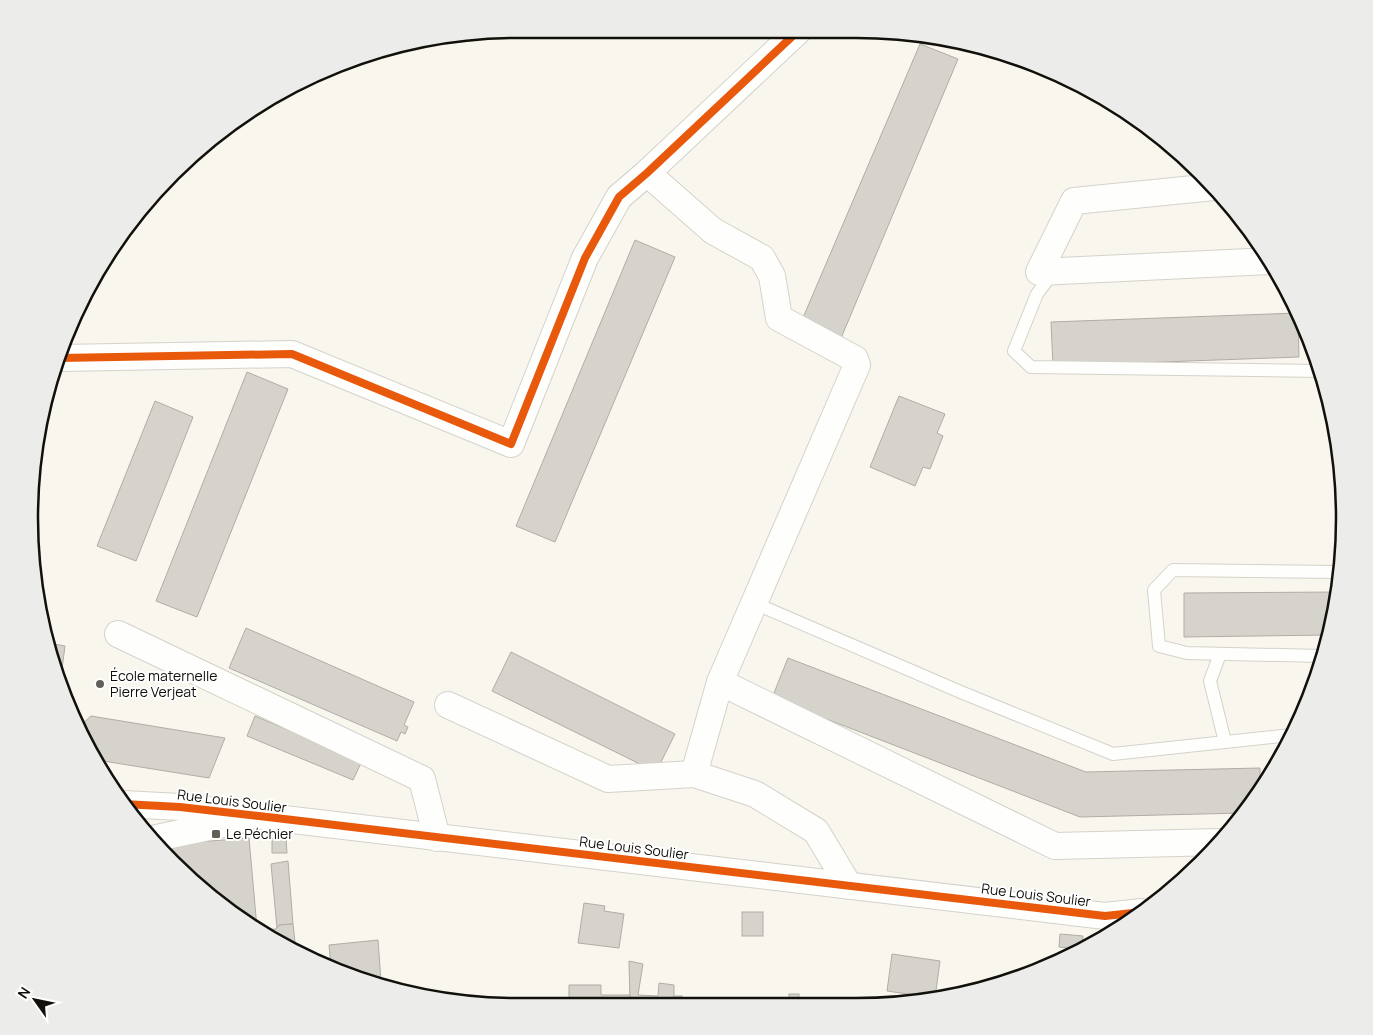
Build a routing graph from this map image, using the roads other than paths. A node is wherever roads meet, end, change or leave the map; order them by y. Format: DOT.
graph roads {
  1 [pos="790,38"];
  2 [pos="647,173"];
  3 [pos="1204,188"];
  4 [pos="1262,262"];
  5 [pos="1054,271"];
  6 [pos="65,358"];
  7 [pos="1312,371"];
  8 [pos="1332,572"];
  9 [pos="754,603"];
  10 [pos="118,634"];
  11 [pos="1220,654"];
  12 [pos="1315,656"];
  13 [pos="720,682"];
  14 [pos="448,705"];
  15 [pos="1283,736"];
  16 [pos="1225,742"];
  17 [pos="694,774"];
  18 [pos="133,805"];
  19 [pos="259,816"];
  20 [pos="160,837"];
  21 [pos="437,838"];
  22 [pos="1208,842"];
  23 [pos="849,886"];
  24 [pos="1127,914"];
  1 -- 2 [label="street"];
  2 -- 6 [label="street"];
  2 -- 9 [label="street"];
  3 -- 5 [label="street"];
  4 -- 5 [label="street"];
  5 -- 7 [label="lane"];
  8 -- 11 [label="lane"];
  9 -- 13 [label="street"];
  9 -- 16 [label="lane"];
  10 -- 21 [label="street"];
  11 -- 12 [label="lane"];
  11 -- 16 [label="lane"];
  13 -- 17 [label="street"];
  13 -- 22 [label="street"];
  14 -- 17 [label="street"];
  15 -- 16 [label="lane"];
  17 -- 23 [label="street"];
  18 -- 19 [label="street, Rue Louis Soulier"];
  19 -- 20 [label="street, Rue Louis Soulier"];
  19 -- 21 [label="street, Rue Louis Soulier"];
  21 -- 23 [label="street, Rue Louis Soulier"];
  23 -- 24 [label="street, Rue Louis Soulier"];
}
